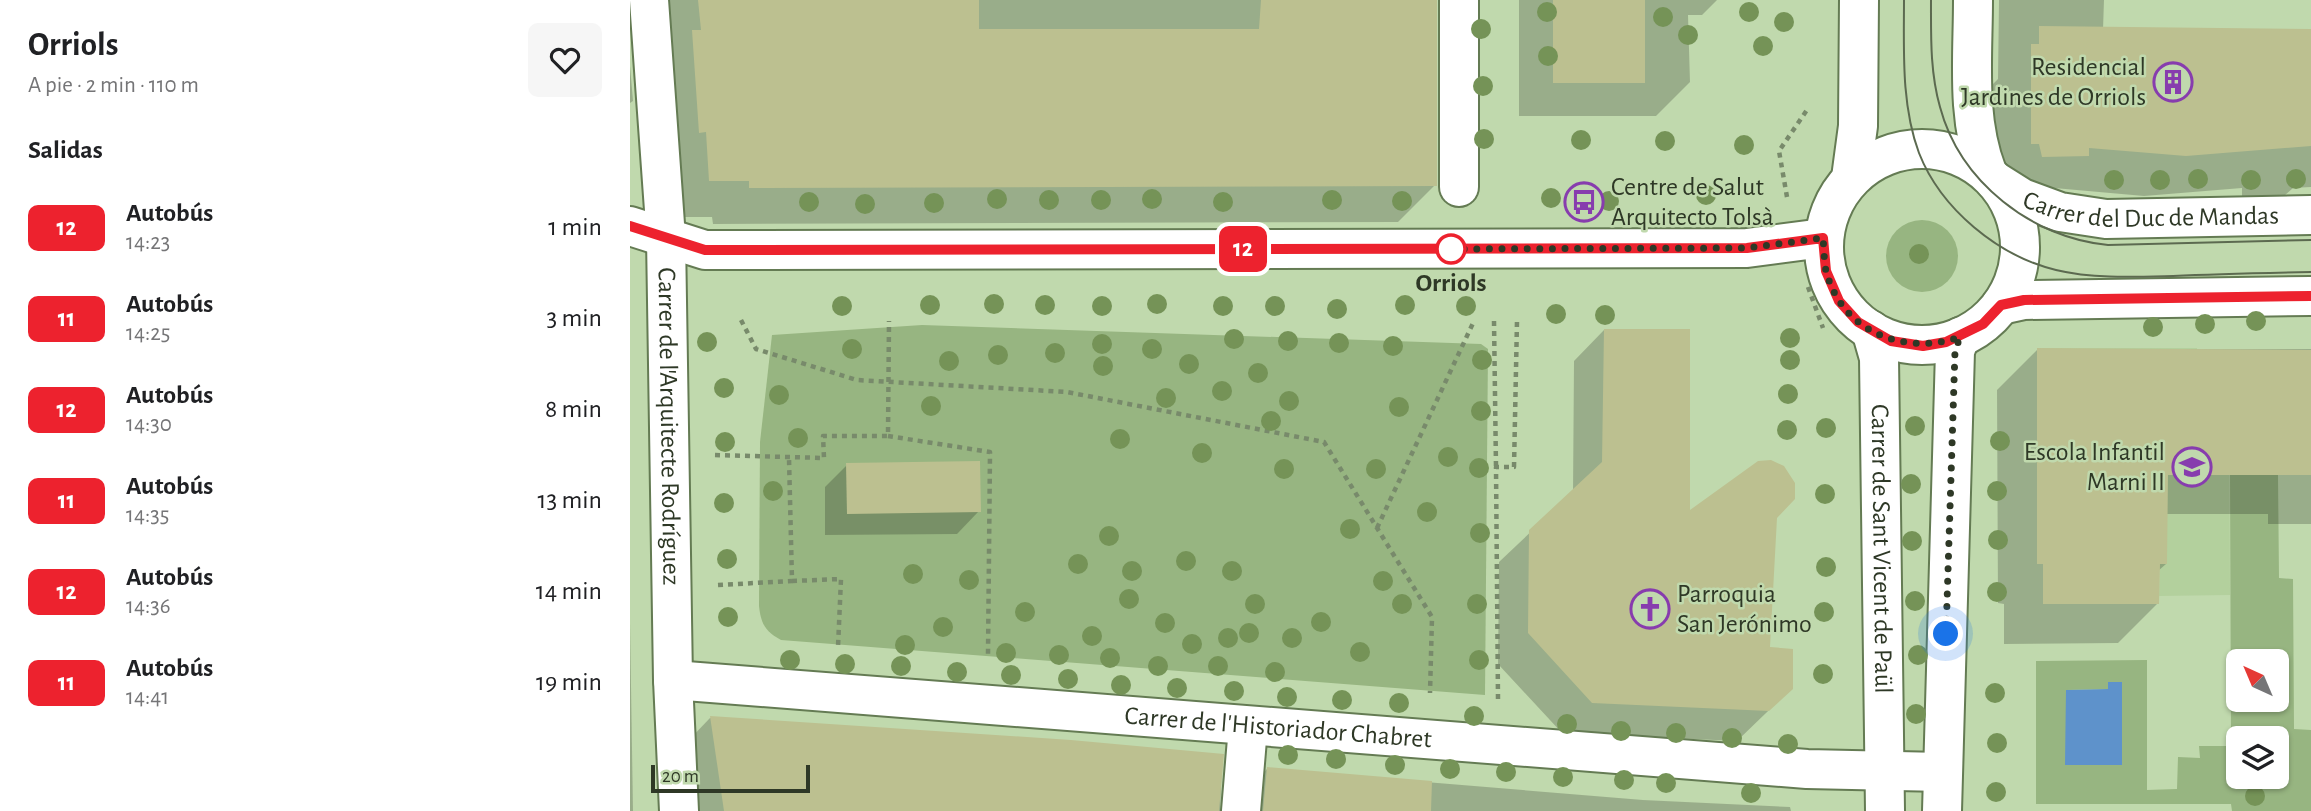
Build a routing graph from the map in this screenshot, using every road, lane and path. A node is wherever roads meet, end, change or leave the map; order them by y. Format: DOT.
graph roads {
  1 [pos="649,0"];
  2 [pos="1459,0"];
  3 [pos="1859,0"];
  4 [pos="1973,0"];
  5 [pos="1813,101"];
  6 [pos="1991,177"];
  7 [pos="1851,178"];
  8 [pos="1459,187"];
  9 [pos="2311,215"];
  10 [pos="630,226"];
  11 [pos="666,238"];
  12 [pos="1810,240"];
  13 [pos="2311,296"];
  14 [pos="2001,305"];
  15 [pos="741,320"];
  16 [pos="889,321"];
  17 [pos="1474,321"];
  18 [pos="1494,321"];
  19 [pos="1517,321"];
  20 [pos="1871,330"];
  21 [pos="1825,335"];
  22 [pos="1960,337"];
  23 [pos="889,383"];
  24 [pos="888,436"];
  25 [pos="671,453"];
  26 [pos="789,457"];
  27 [pos="1496,467"];
  28 [pos="1377,528"];
  29 [pos="792,581"];
  30 [pos="672,588"];
  31 [pos="673,680"];
  32 [pos="836,694"];
  33 [pos="987,705"];
  34 [pos="1248,727"];
  35 [pos="1429,740"];
  36 [pos="1499,746"];
  37 [pos="1885,771"];
  38 [pos="1942,772"];
  39 [pos="679,811"];
  40 [pos="1241,811"];
  41 [pos="1885,811"];
  42 [pos="1942,811"];
  1 -- 11 [label="street, Carrer de l'Arquitecte Rodríguez"];
  2 -- 8 [label="street"];
  3 -- 7 [label="street"];
  4 -- 6 [label="street"];
  5 -- 12 [label="path"];
  6 -- 7 [label="street"];
  6 -- 9 [label="street, Carrer del Duc de Mandas"];
  6 -- 14 [label="street"];
  7 -- 12 [label="street"];
  10 -- 11 [label="street"];
  11 -- 12 [label="street"];
  11 -- 25 [label="street, Carrer de l'Arquitecte Rodríguez"];
  12 -- 20 [label="street"];
  12 -- 21 [label="path"];
  13 -- 14 [label="street"];
  14 -- 22 [label="street"];
  15 -- 23 [label="path"];
  16 -- 23 [label="path"];
  17 -- 28 [label="path"];
  18 -- 27 [label="path"];
  19 -- 27 [label="path"];
  20 -- 22 [label="street"];
  20 -- 37 [label="street, Carrer de Sant Vicent de Paül"];
  22 -- 38 [label="street"];
  23 -- 24 [label="path"];
  23 -- 28 [label="path"];
  24 -- 26 [label="path"];
  24 -- 33 [label="path"];
  25 -- 26 [label="path"];
  25 -- 30 [label="street, Carrer de l'Arquitecte Rodríguez"];
  26 -- 29 [label="path"];
  27 -- 36 [label="path"];
  28 -- 35 [label="path"];
  29 -- 30 [label="path"];
  29 -- 32 [label="path"];
  30 -- 31 [label="street, Carrer de l'Arquitecte Rodríguez"];
  31 -- 32 [label="street, Carrer de l'Historiador Chabret"];
  31 -- 39 [label="street, Carrer de l'Arquitecte Rodríguez"];
  32 -- 33 [label="street, Carrer de l'Historiador Chabret"];
  33 -- 34 [label="street, Carrer de l'Historiador Chabret"];
  34 -- 35 [label="street, Carrer de l'Historiador Chabret"];
  34 -- 40 [label="street"];
  35 -- 36 [label="street, Carrer de l'Historiador Chabret"];
  36 -- 37 [label="street, Carrer de l'Historiador Chabret"];
  37 -- 38 [label="street"];
  37 -- 41 [label="street, Carrer de Sant Vicent de Paül"];
  38 -- 42 [label="street"];
}
